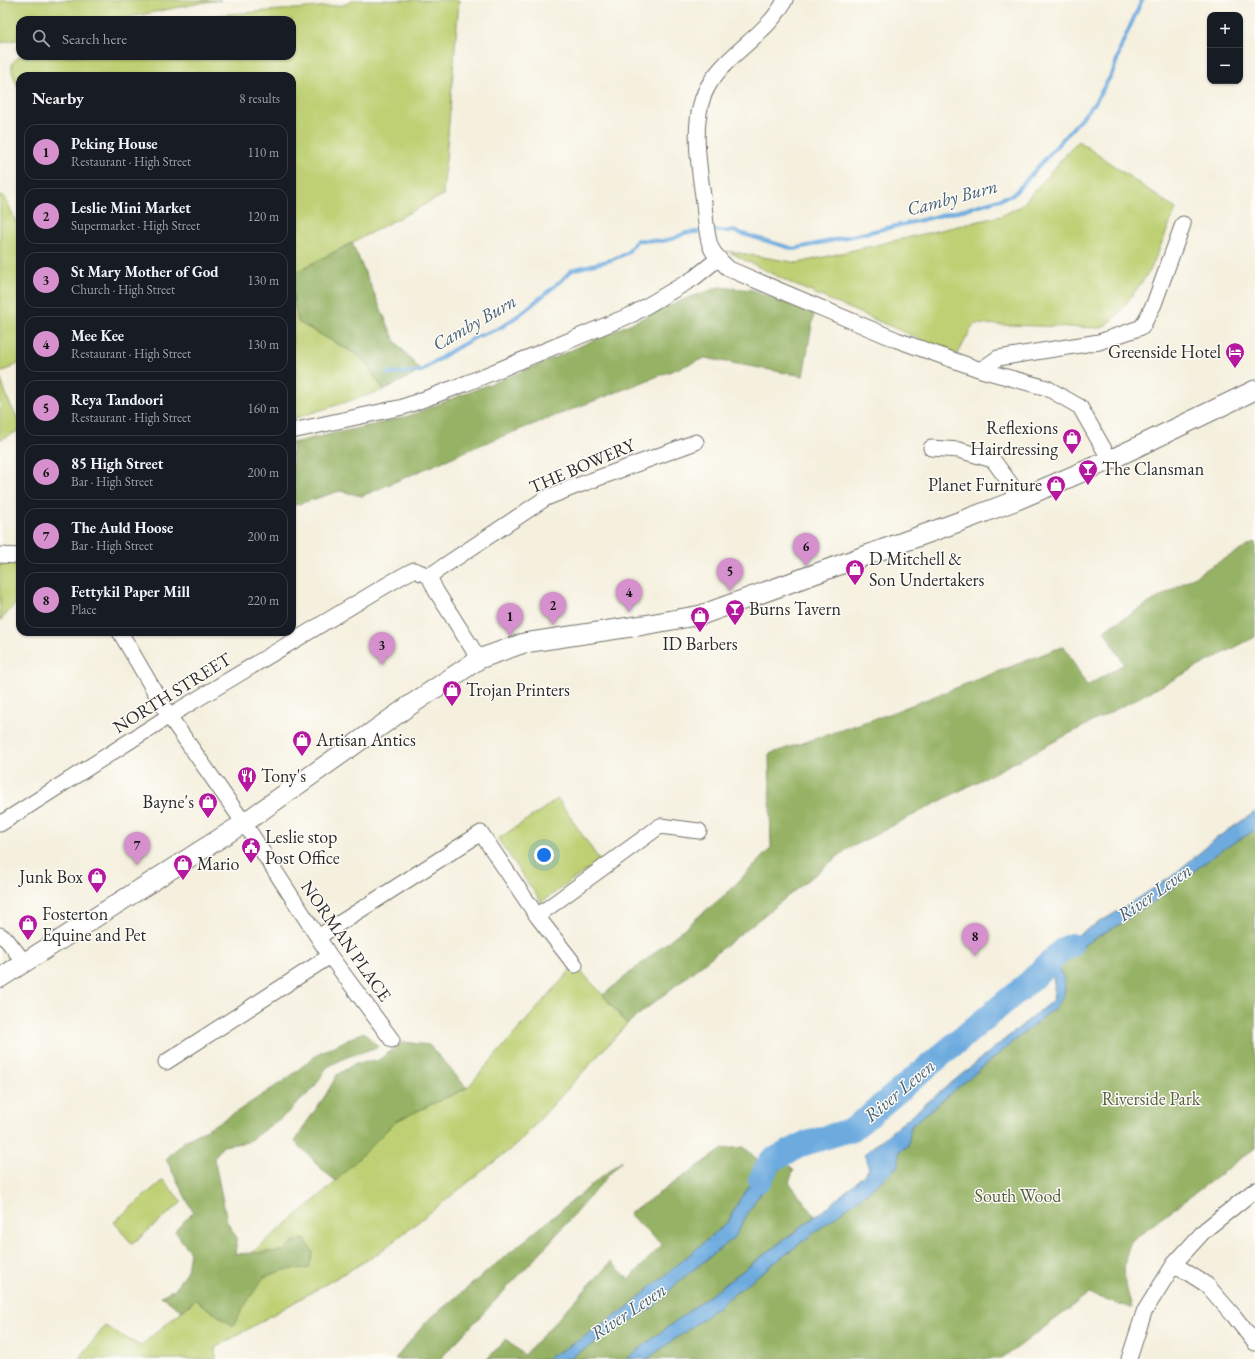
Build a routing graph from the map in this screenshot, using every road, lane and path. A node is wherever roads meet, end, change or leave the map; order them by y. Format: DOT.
graph roads {
  1 [pos="785,0"];
  2 [pos="1183,224"];
  3 [pos="719,258"];
  4 [pos="981,370"];
  5 [pos="1255,390"];
  6 [pos="296,430"];
  7 [pos="696,442"];
  8 [pos="931,448"];
  9 [pos="1110,460"];
  10 [pos="1017,500"];
  11 [pos="0,555"];
  12 [pos="16,556"];
  13 [pos="429,576"];
  14 [pos="122,636"];
  15 [pos="479,659"];
  16 [pos="169,716"];
  17 [pos="244,823"];
  18 [pos="0,824"];
  19 [pos="699,831"];
  20 [pos="537,916"];
  21 [pos="0,935"];
  22 [pos="318,937"];
  23 [pos="330,956"];
  24 [pos="24,962"];
  25 [pos="575,964"];
  26 [pos="0,978"];
  27 [pos="392,1040"];
  28 [pos="166,1062"];
  29 [pos="1255,1190"];
  30 [pos="1174,1264"];
  31 [pos="1255,1343"];
  32 [pos="1129,1359"];
  1 -- 3 [label="street"];
  2 -- 4 [label="street"];
  3 -- 4 [label="street"];
  3 -- 6 [label="street"];
  4 -- 9 [label="street"];
  5 -- 9 [label="main road"];
  7 -- 13 [label="street, THE BOWERY"];
  8 -- 10 [label="street"];
  9 -- 10 [label="main road"];
  10 -- 15 [label="main road"];
  11 -- 12 [label="street"];
  13 -- 15 [label="street"];
  13 -- 16 [label="street, NORTH STREET"];
  14 -- 16 [label="street, NORMAN PLACE"];
  15 -- 17 [label="main road"];
  16 -- 17 [label="street, NORMAN PLACE"];
  16 -- 18 [label="street, NORTH STREET"];
  17 -- 22 [label="street, NORMAN PLACE"];
  17 -- 24 [label="main road"];
  19 -- 20 [label="street"];
  20 -- 22 [label="street"];
  20 -- 25 [label="street"];
  21 -- 24 [label="street"];
  22 -- 23 [label="street, NORMAN PLACE"];
  23 -- 27 [label="street, NORMAN PLACE"];
  23 -- 28 [label="street"];
  24 -- 26 [label="main road"];
  29 -- 30 [label="street"];
  30 -- 31 [label="street"];
  30 -- 32 [label="street"];
}
